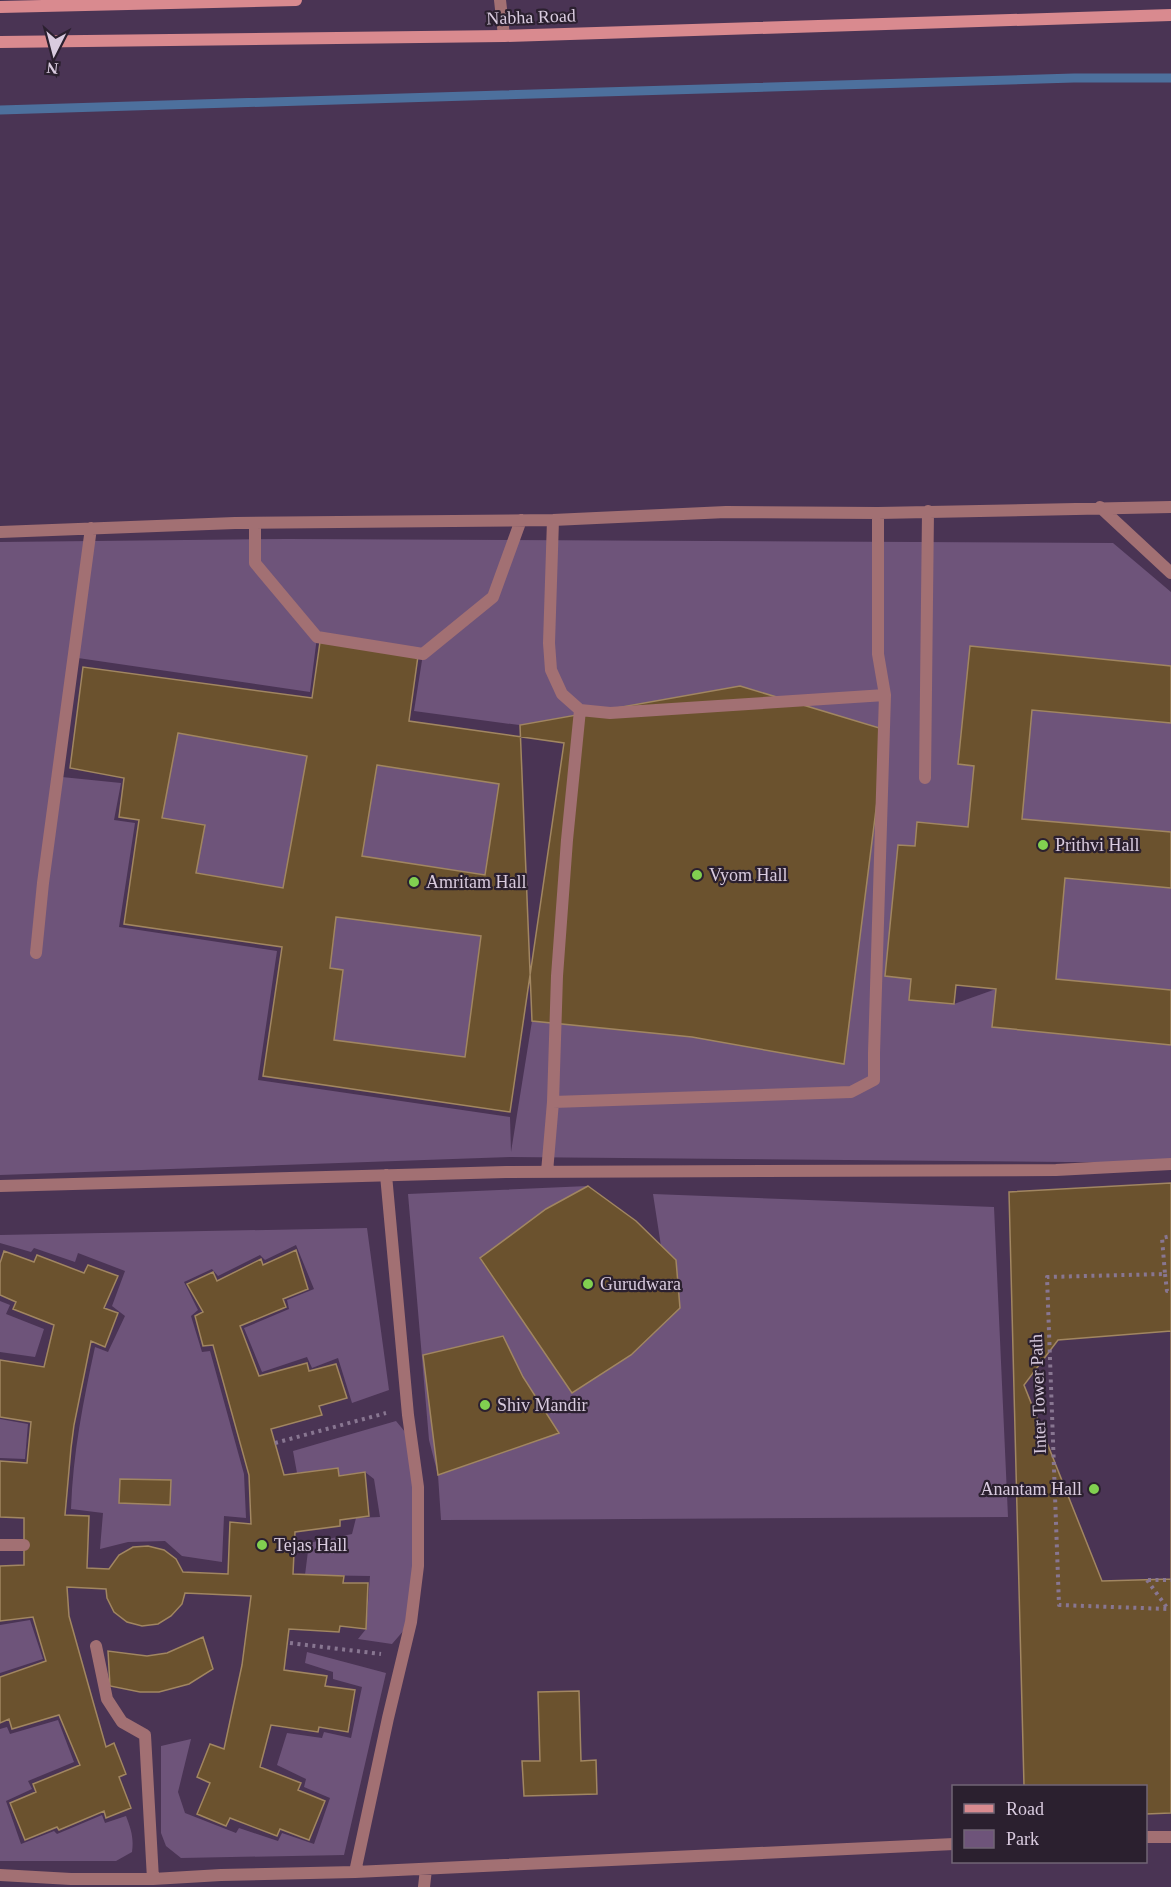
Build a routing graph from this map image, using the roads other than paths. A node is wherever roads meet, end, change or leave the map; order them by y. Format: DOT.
graph roads {
  1 [pos="296,0"];
  2 [pos="500,0"];
  3 [pos="0,7"];
  4 [pos="1171,15"];
  5 [pos="504,36"];
  6 [pos="0,42"];
  7 [pos="1100,507"];
  8 [pos="1171,507"];
  9 [pos="928,511"];
  10 [pos="878,513"];
  11 [pos="521,520"];
  12 [pos="553,520"];
  13 [pos="255,523"];
  14 [pos="91,528"];
  15 [pos="0,531"];
  16 [pos="1171,573"];
  17 [pos="885,695"];
  18 [pos="580,710"];
  19 [pos="925,778"];
  20 [pos="36,953"];
  21 [pos="553,1102"];
  22 [pos="1171,1164"];
  23 [pos="547,1172"];
  24 [pos="386,1175"];
  25 [pos="0,1186"];
  26 [pos="0,1545"];
  27 [pos="24,1545"];
  28 [pos="96,1646"];
  29 [pos="1171,1837"];
  30 [pos="1147,1838"];
  31 [pos="952,1844"];
  32 [pos="426,1869"];
  33 [pos="355,1872"];
  34 [pos="0,1875"];
  35 [pos="153,1879"];
  36 [pos="424,1887"];
  1 -- 3 [label="main road"];
  2 -- 5 [label="street"];
  4 -- 5 [label="main road, Nabha Road"];
  5 -- 6 [label="main road, Nabha Road"];
  7 -- 8 [label="street"];
  7 -- 9 [label="street"];
  7 -- 16 [label="street"];
  9 -- 10 [label="street"];
  9 -- 19 [label="street"];
  10 -- 12 [label="street"];
  10 -- 17 [label="street"];
  11 -- 12 [label="street"];
  11 -- 13 [label="street"];
  11 -- 13 [label="street"];
  12 -- 18 [label="street"];
  13 -- 14 [label="street"];
  14 -- 15 [label="street"];
  14 -- 20 [label="street"];
  17 -- 18 [label="street"];
  17 -- 21 [label="street"];
  18 -- 21 [label="street"];
  21 -- 23 [label="street"];
  22 -- 23 [label="street"];
  23 -- 24 [label="street"];
  24 -- 25 [label="street"];
  24 -- 33 [label="street"];
  26 -- 27 [label="street"];
  28 -- 35 [label="street"];
  29 -- 30 [label="street"];
  31 -- 32 [label="street"];
  32 -- 33 [label="street"];
  32 -- 36 [label="street"];
  33 -- 35 [label="street"];
  34 -- 35 [label="street"];
}
